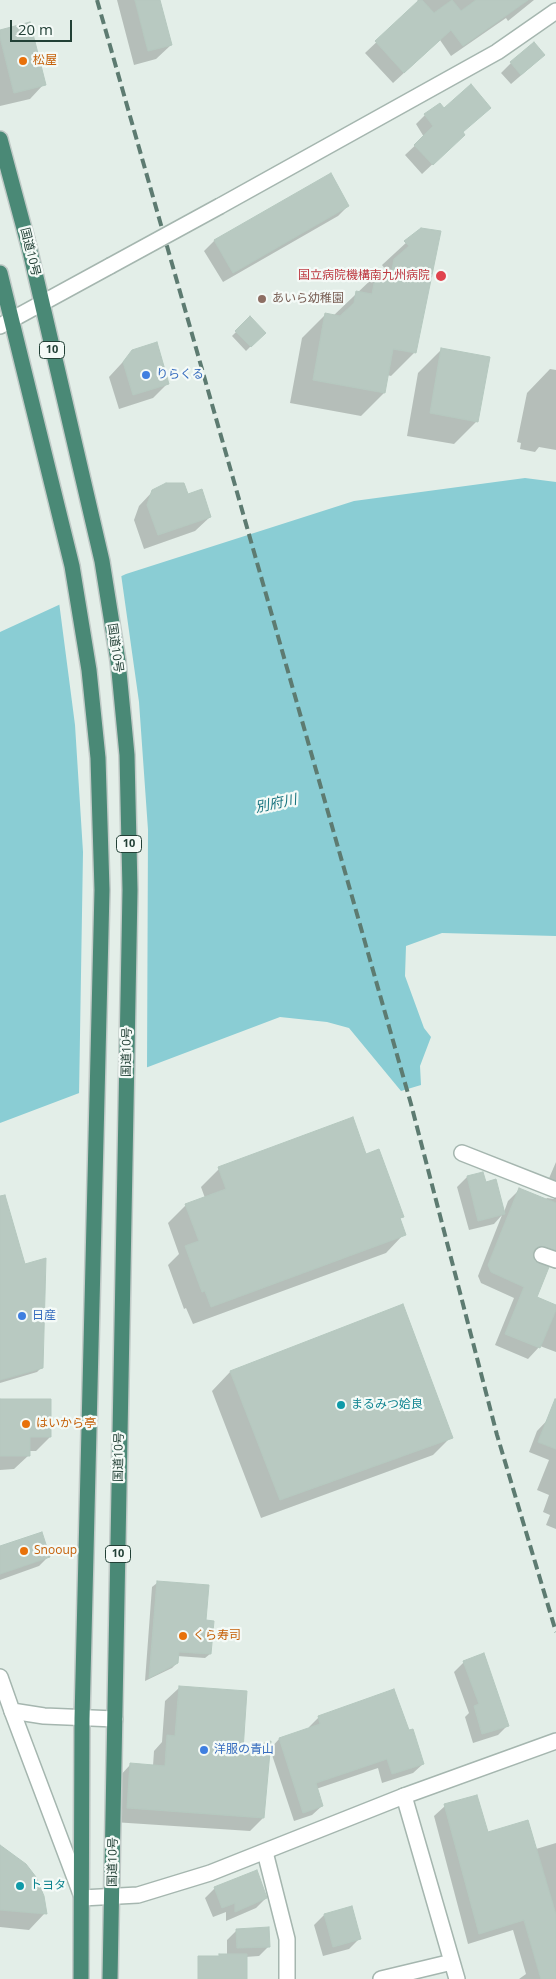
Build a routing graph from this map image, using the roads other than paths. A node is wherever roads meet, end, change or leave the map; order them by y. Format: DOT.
graph roads {
  1 [pos="556,11"];
  2 [pos="0,139"];
  3 [pos="0,273"];
  4 [pos="42,303"];
  5 [pos="6,323"];
  6 [pos="462,1152"];
  7 [pos="556,1190"];
  8 [pos="0,1676"];
  9 [pos="9,1717"];
  10 [pos="82,1719"];
  11 [pos="115,1719"];
  12 [pos="556,1741"];
  13 [pos="404,1796"];
  14 [pos="265,1852"];
  15 [pos="112,1897"];
  16 [pos="82,1898"];
  17 [pos="452,1962"];
  18 [pos="80,1979"];
  19 [pos="110,1979"];
  20 [pos="287,1979"];
  21 [pos="381,1979"];
  22 [pos="457,1979"];
  1 -- 4 [label="street, bridge"];
  2 -- 4 [label="highway, 国道10号 / 10"];
  3 -- 5 [label="highway, 10"];
  4 -- 5 [label="street"];
  4 -- 11 [label="highway, 国道10号 / 10"];
  5 -- 10 [label="highway, 10"];
  6 -- 7 [label="street"];
  8 -- 9 [label="street"];
  9 -- 10 [label="street"];
  9 -- 16 [label="street"];
  10 -- 11 [label="street"];
  10 -- 16 [label="highway, 10"];
  11 -- 15 [label="highway, 国道10号 / 10"];
  12 -- 13 [label="street"];
  13 -- 14 [label="street"];
  13 -- 17 [label="street"];
  14 -- 15 [label="street"];
  14 -- 20 [label="street"];
  15 -- 16 [label="street"];
  15 -- 19 [label="highway, 国道10号 / 10"];
  16 -- 18 [label="highway, 10"];
  17 -- 21 [label="street"];
  17 -- 22 [label="street"];
}
